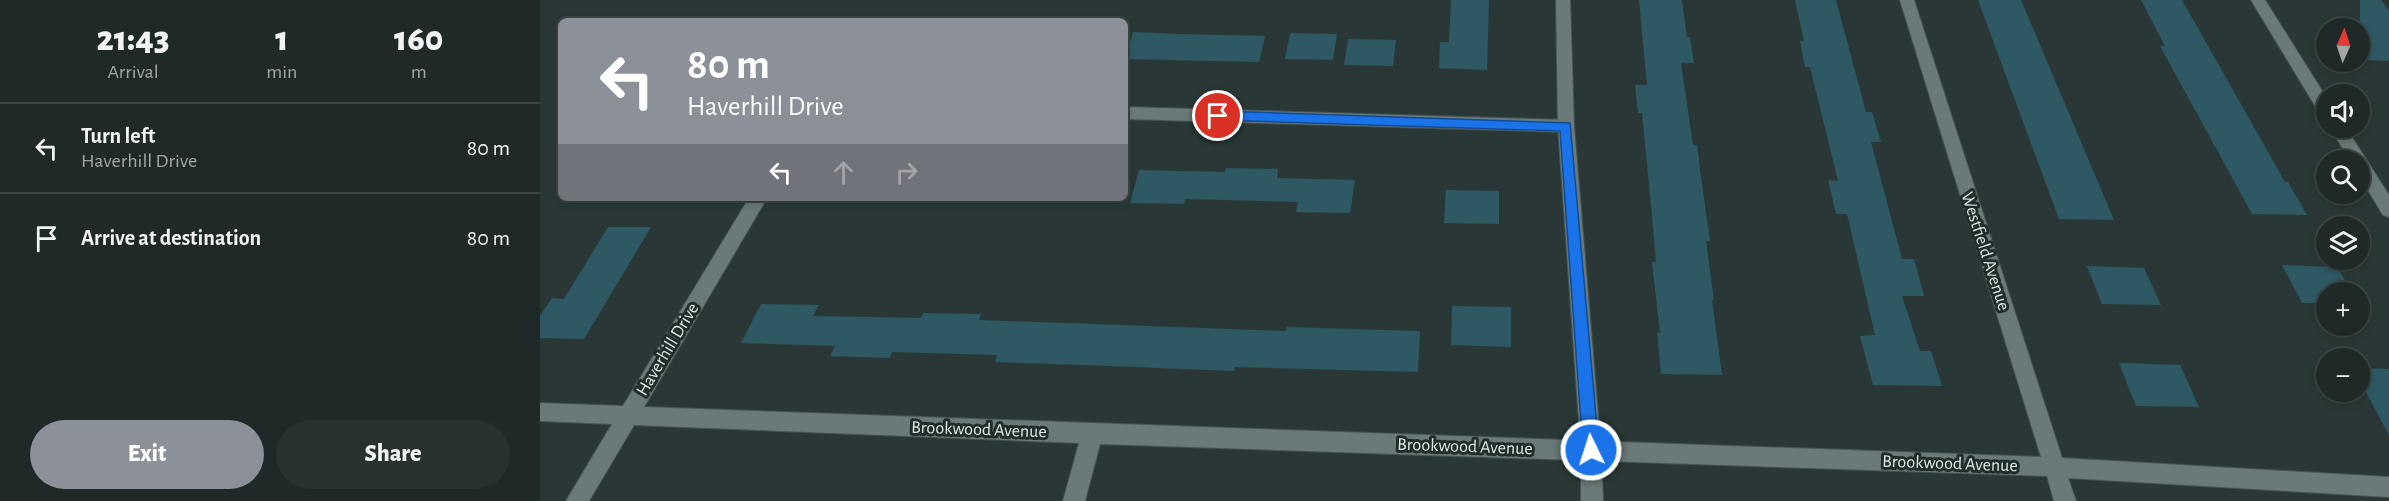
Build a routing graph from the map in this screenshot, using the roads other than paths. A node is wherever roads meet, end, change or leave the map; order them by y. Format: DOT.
graph roads {
  1 [pos="1563,0"];
  2 [pos="1907,0"];
  3 [pos="2258,0"];
  4 [pos="2316,94"];
  5 [pos="1128,113"];
  6 [pos="1566,126"];
  7 [pos="2370,180"];
  8 [pos="756,201"];
  9 [pos="2389,210"];
  10 [pos="540,412"];
  11 [pos="627,415"];
  12 [pos="1092,434"];
  13 [pos="1591,450"];
  14 [pos="2054,467"];
  15 [pos="2389,487"];
  16 [pos="577,501"];
  17 [pos="1074,501"];
  18 [pos="1592,501"];
  19 [pos="2065,501"];
  1 -- 6 [label="street"];
  2 -- 14 [label="street, Westfield Avenue"];
  3 -- 4 [label="street"];
  5 -- 6 [label="street"];
  6 -- 13 [label="street"];
  7 -- 9 [label="street"];
  8 -- 11 [label="street, Haverhill Drive"];
  10 -- 11 [label="street, Brookwood Avenue"];
  11 -- 12 [label="street, Brookwood Avenue"];
  11 -- 16 [label="street, Haverhill Drive"];
  12 -- 13 [label="street, Brookwood Avenue"];
  12 -- 17 [label="street"];
  13 -- 14 [label="street, Brookwood Avenue"];
  13 -- 18 [label="street"];
  14 -- 15 [label="street, Brookwood Avenue"];
  14 -- 19 [label="street, Westfield Avenue"];
}
